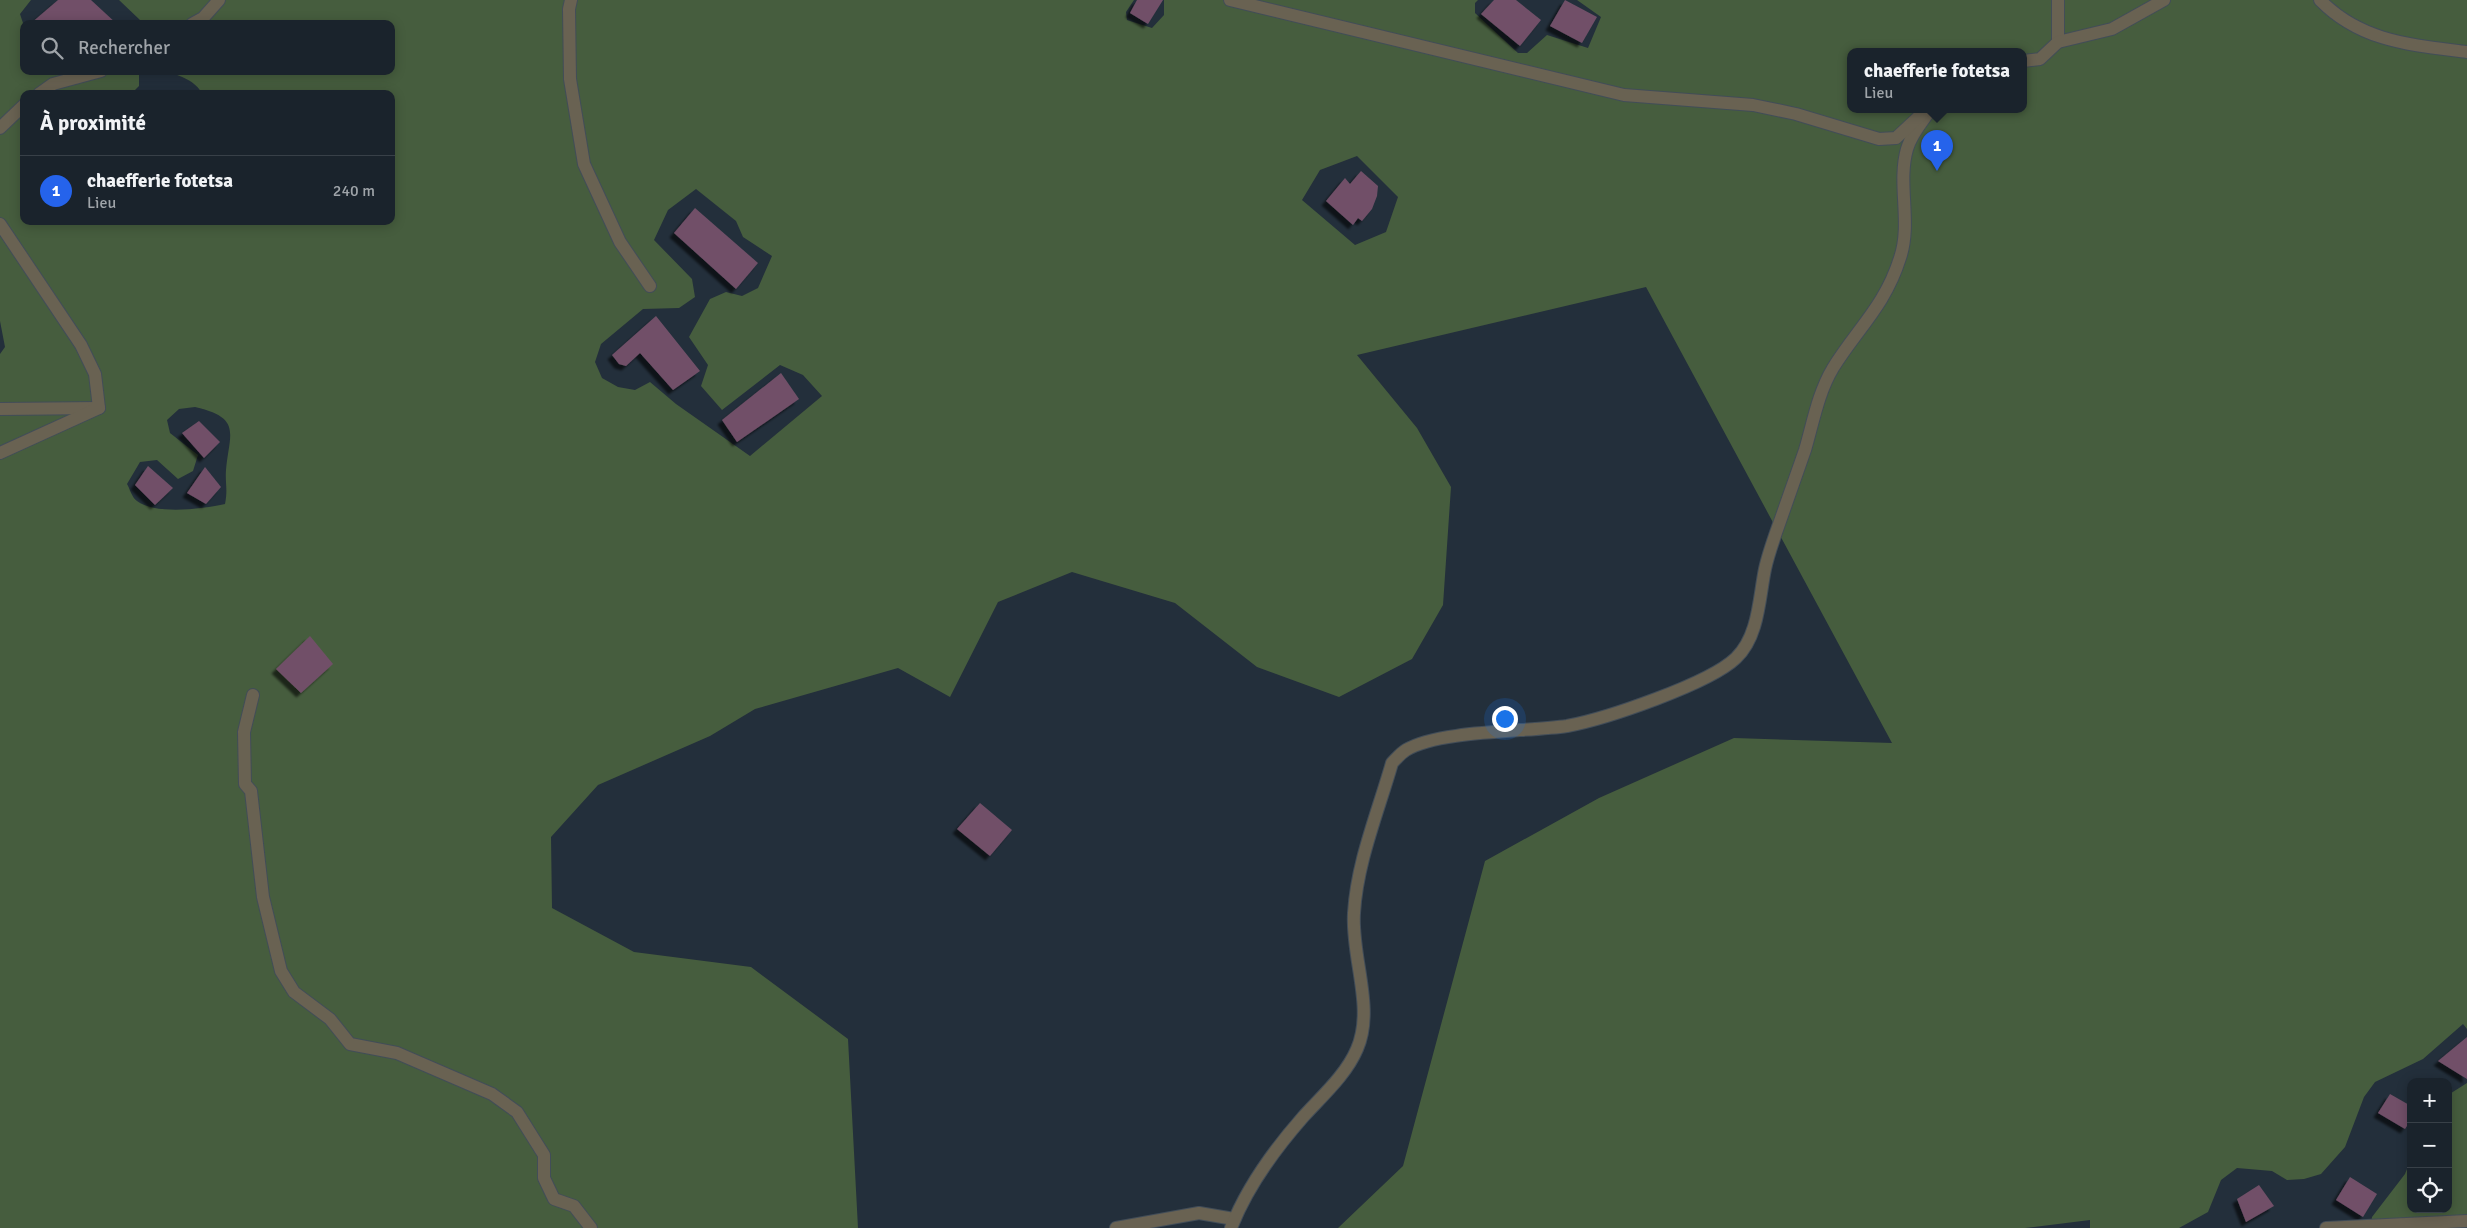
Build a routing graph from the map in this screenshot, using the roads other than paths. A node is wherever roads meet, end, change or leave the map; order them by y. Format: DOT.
graph roads {
  1 [pos="219,0"];
  2 [pos="571,0"];
  3 [pos="1230,0"];
  4 [pos="2058,0"];
  5 [pos="2164,0"];
  6 [pos="2320,0"];
  7 [pos="199,20"];
  8 [pos="2058,42"];
  9 [pos="2467,52"];
  10 [pos="2027,61"];
  11 [pos="86,75"];
  12 [pos="44,90"];
  13 [pos="20,109"];
  14 [pos="1923,113"];
  15 [pos="1928,113"];
  16 [pos="0,128"];
  17 [pos="0,224"];
  18 [pos="650,286"];
  19 [pos="99,408"];
  20 [pos="0,409"];
  21 [pos="0,453"];
  22 [pos="253,695"];
  23 [pos="2467,1222"];
  24 [pos="1233,1224"];
  25 [pos="2364,1227"];
  26 [pos="591,1228"];
  27 [pos="1116,1228"];
  28 [pos="2326,1228"];
  1 -- 7 [label="street"];
  2 -- 18 [label="street"];
  3 -- 14 [label="street"];
  4 -- 8 [label="street"];
  5 -- 8 [label="street"];
  6 -- 9 [label="street"];
  8 -- 10 [label="street"];
  11 -- 12 [label="street"];
  13 -- 16 [label="street"];
  15 -- 24 [label="street"];
  17 -- 19 [label="street"];
  19 -- 20 [label="street"];
  19 -- 21 [label="street"];
  22 -- 26 [label="street"];
  23 -- 25 [label="street"];
  24 -- 27 [label="street"];
  25 -- 28 [label="street"];
}
